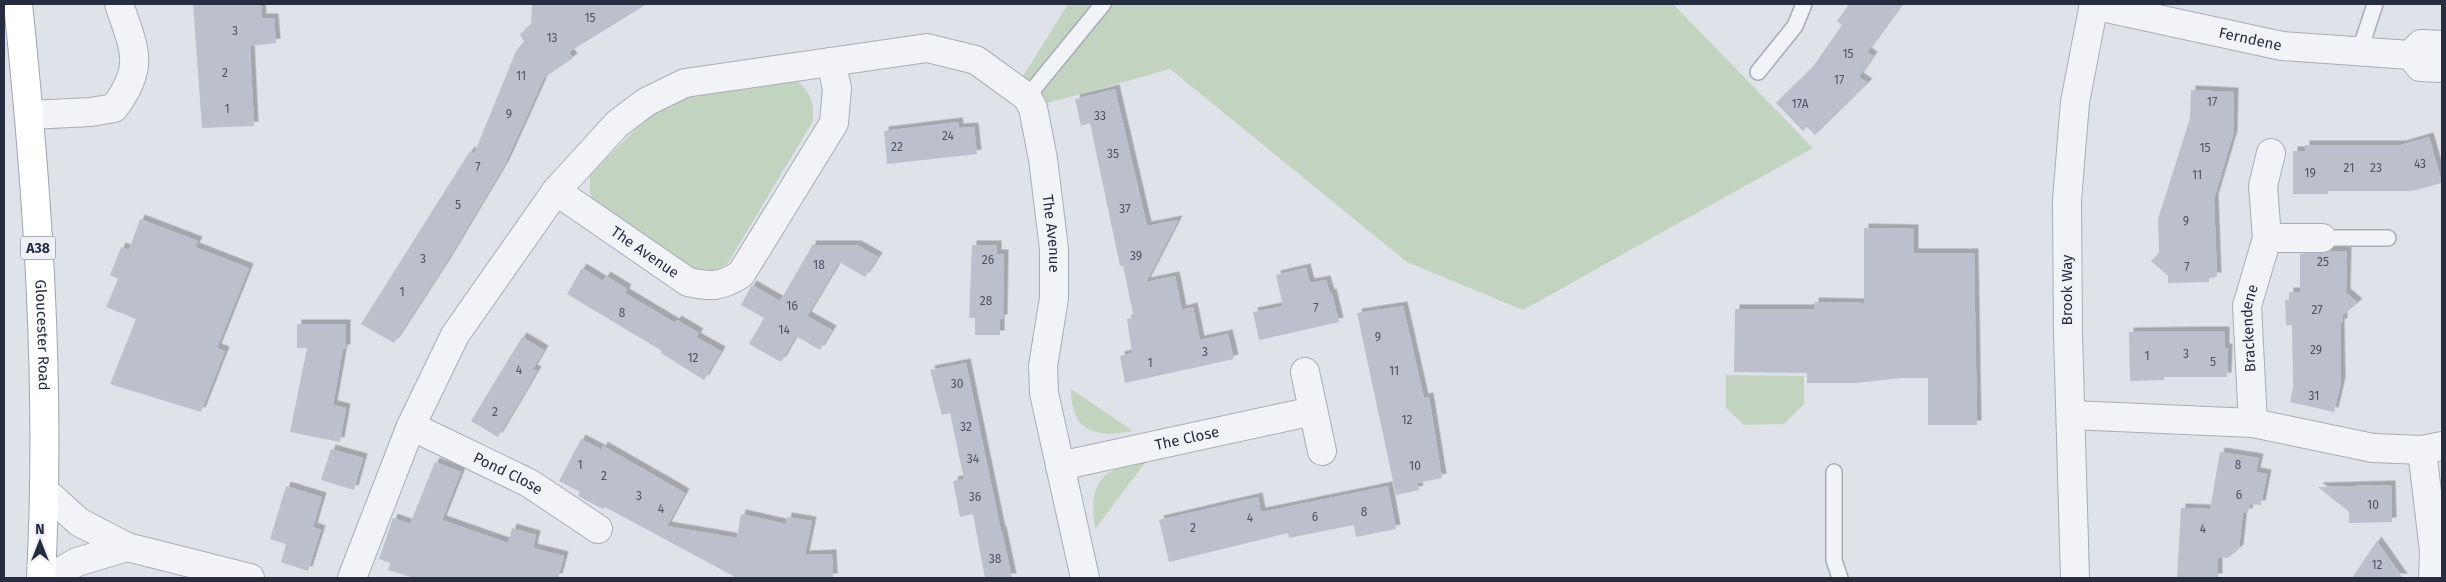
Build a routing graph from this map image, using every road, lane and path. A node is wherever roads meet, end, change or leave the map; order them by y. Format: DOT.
graph roads {
  1 [pos="18,4"];
  2 [pos="119,4"];
  3 [pos="1103,4"];
  4 [pos="1804,4"];
  5 [pos="2094,4"];
  6 [pos="2375,4"];
  7 [pos="2442,44"];
  8 [pos="2359,53"];
  9 [pos="2410,55"];
  10 [pos="831,62"];
  11 [pos="2442,68"];
  12 [pos="1758,72"];
  13 [pos="1027,98"];
  14 [pos="30,115"];
  15 [pos="2270,153"];
  16 [pos="556,192"];
  17 [pos="2267,238"];
  18 [pos="2322,238"];
  19 [pos="2388,238"];
  20 [pos="1305,372"];
  21 [pos="1313,411"];
  22 [pos="2071,415"];
  23 [pos="2253,423"];
  24 [pos="411,426"];
  25 [pos="2432,448"];
  26 [pos="1322,451"];
  27 [pos="1060,466"];
  28 [pos="1834,472"];
  29 [pos="46,492"];
  30 [pos="598,529"];
  31 [pos="127,547"];
  32 [pos="41,578"];
  33 [pos="49,578"];
  34 [pos="250,578"];
  35 [pos="352,578"];
  36 [pos="1085,578"];
  37 [pos="1840,578"];
  38 [pos="2076,578"];
  39 [pos="2433,578"];
  1 -- 14 [label="main road, Gloucester Road / A38"];
  2 -- 14 [label="street"];
  3 -- 13 [label="lane"];
  4 -- 12 [label="lane"];
  5 -- 8 [label="street, Ferndene"];
  5 -- 22 [label="street, Brook Way"];
  6 -- 8 [label="lane"];
  7 -- 9 [label="street"];
  8 -- 9 [label="street, Ferndene"];
  9 -- 11 [label="street"];
  10 -- 13 [label="street"];
  10 -- 16 [label="street"];
  10 -- 16 [label="street, The Avenue"];
  13 -- 27 [label="street, The Avenue"];
  14 -- 29 [label="main road, Gloucester Road / A38"];
  15 -- 17 [label="street, Brackendene"];
  16 -- 24 [label="street"];
  17 -- 18 [label="street"];
  17 -- 23 [label="street, Brackendene"];
  18 -- 19 [label="lane"];
  20 -- 21 [label="street"];
  21 -- 26 [label="street"];
  21 -- 27 [label="street, The Close"];
  22 -- 23 [label="street"];
  22 -- 38 [label="street, Brook Way"];
  23 -- 25 [label="street"];
  24 -- 30 [label="street, Pond Close"];
  24 -- 35 [label="street"];
  25 -- 39 [label="street"];
  27 -- 36 [label="street, The Avenue"];
  28 -- 37 [label="lane"];
  29 -- 31 [label="street"];
  29 -- 32 [label="main road, Gloucester Road / A38"];
  31 -- 33 [label="street"];
  31 -- 34 [label="street"];
}
